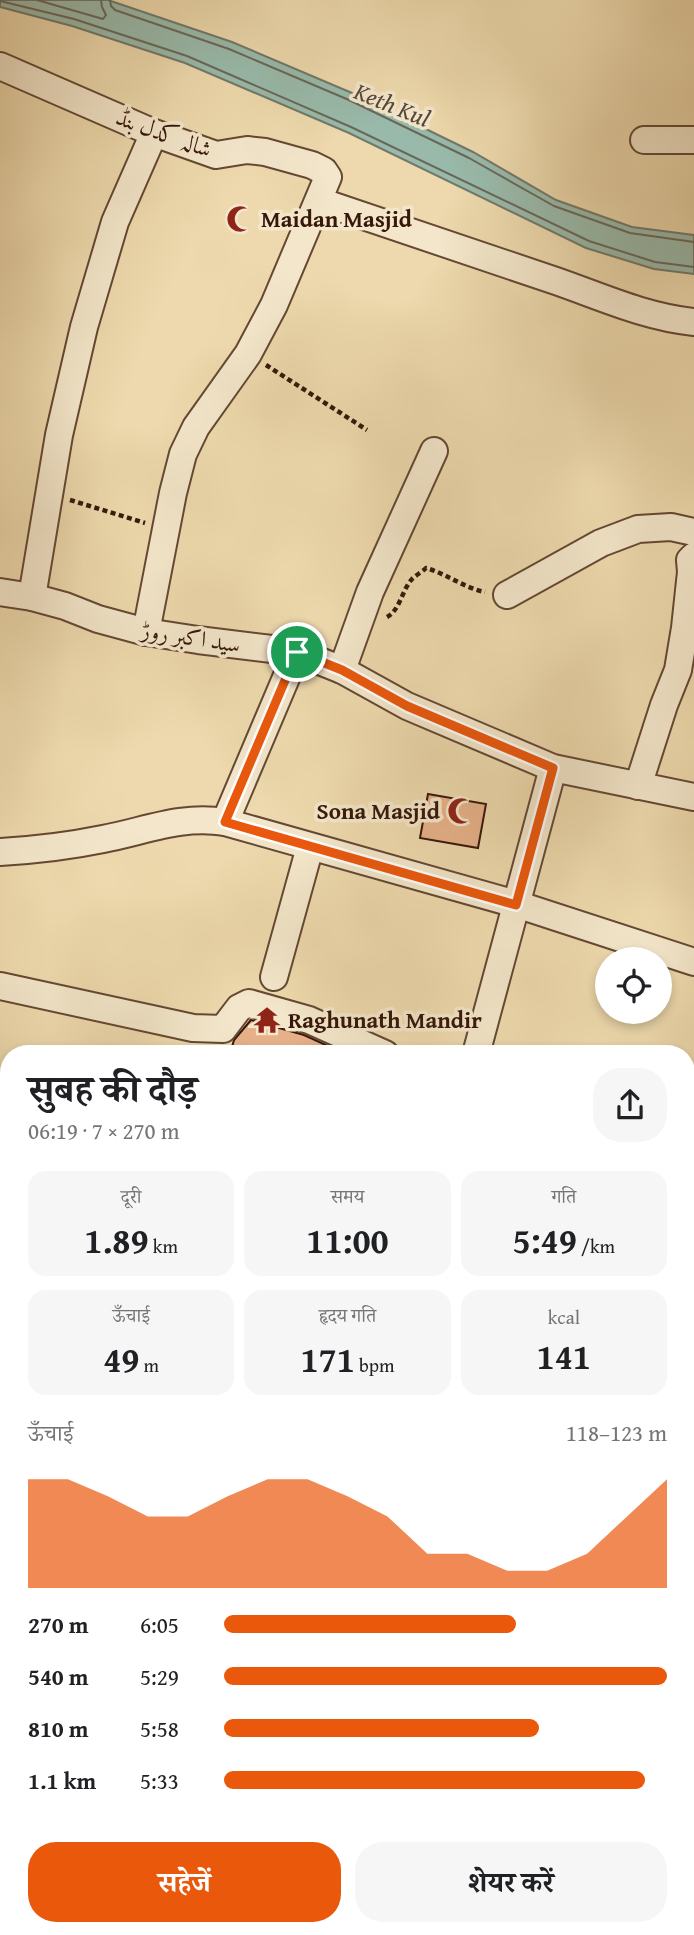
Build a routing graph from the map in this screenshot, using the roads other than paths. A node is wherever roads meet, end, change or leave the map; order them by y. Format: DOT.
graph roads {
  1 [pos="0,66"];
  2 [pos="154,133"];
  3 [pos="644,140"];
  4 [pos="694,140"];
  5 [pos="315,210"];
  6 [pos="694,322"];
  7 [pos="434,451"];
  8 [pos="694,532"];
  9 [pos="694,556"];
  10 [pos="0,592"];
  11 [pos="507,595"];
  12 [pos="32,597"];
  13 [pos="146,632"];
  14 [pos="297,652"];
  15 [pos="342,670"];
  16 [pos="553,768"];
  17 [pos="638,786"];
  18 [pos="694,797"];
  19 [pos="225,822"];
  20 [pos="310,847"];
  21 [pos="0,852"];
  22 [pos="516,905"];
  23 [pos="694,962"];
  24 [pos="274,977"];
  25 [pos="0,986"];
  26 [pos="365,1045"];
  27 [pos="478,1045"];
  1 -- 2 [label="street, شالہ کدل بنڈ"];
  2 -- 5 [label="street, شالہ کدل بنڈ"];
  2 -- 12 [label="street"];
  3 -- 4 [label="street"];
  5 -- 6 [label="street"];
  5 -- 13 [label="street"];
  7 -- 15 [label="street"];
  8 -- 11 [label="street"];
  9 -- 17 [label="street"];
  10 -- 12 [label="street, سید اکبر روڑ"];
  12 -- 13 [label="street, سید اکبر روڑ"];
  13 -- 14 [label="street, سید اکبر روڑ"];
  14 -- 15 [label="street, سید اکبر روڑ"];
  14 -- 19 [label="street"];
  15 -- 16 [label="street, سید اکبر روڑ"];
  16 -- 17 [label="street, سید اکبر روڑ"];
  16 -- 22 [label="street"];
  17 -- 18 [label="street, سید اکبر روڑ"];
  19 -- 20 [label="street"];
  19 -- 21 [label="street"];
  20 -- 22 [label="street"];
  20 -- 24 [label="street"];
  22 -- 23 [label="street"];
  22 -- 27 [label="street"];
  25 -- 26 [label="street"];
}
